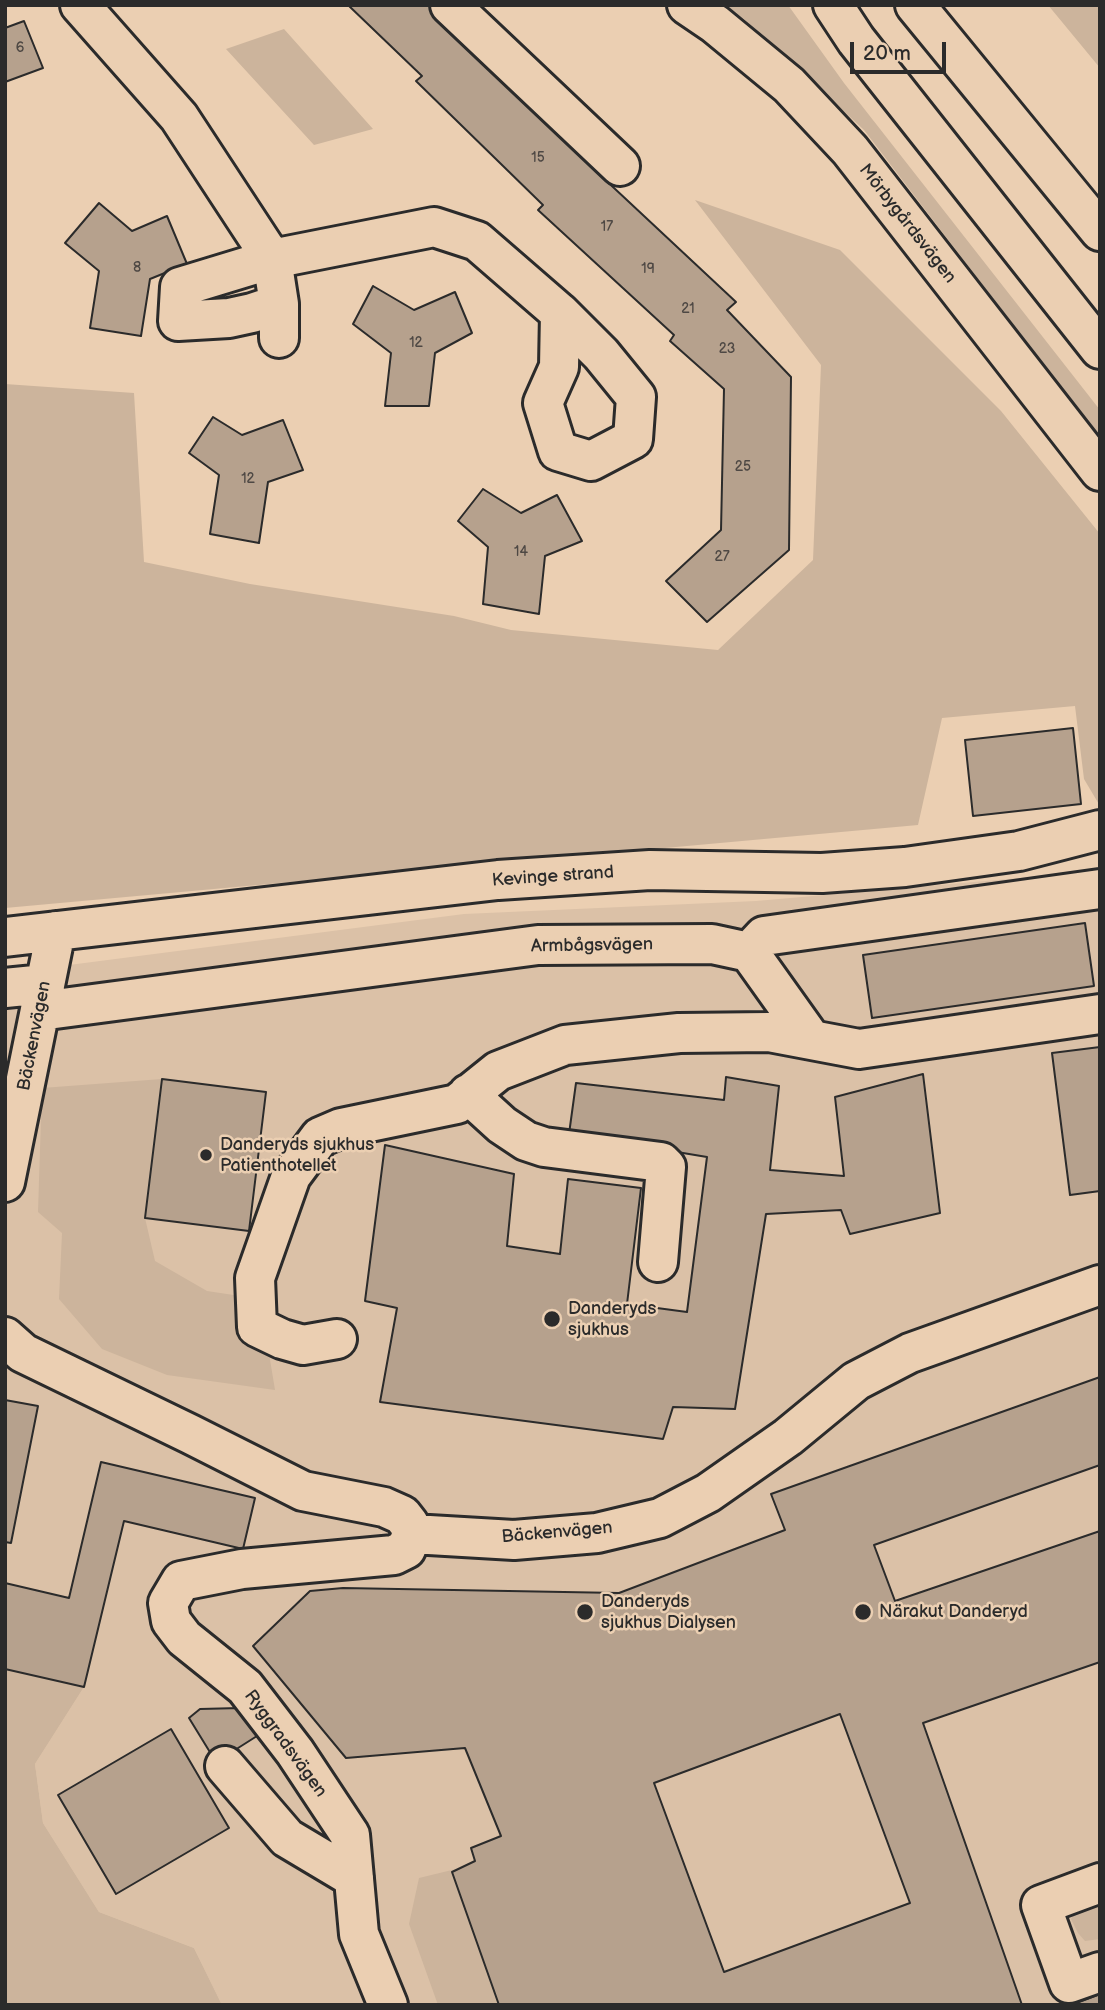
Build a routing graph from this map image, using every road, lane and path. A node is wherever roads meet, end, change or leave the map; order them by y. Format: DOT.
graph roads {
  1 [pos="80,5"];
  2 [pos="450,5"];
  3 [pos="687,5"];
  4 [pos="833,5"];
  5 [pos="915,5"];
  6 [pos="620,166"];
  7 [pos="1100,231"];
  8 [pos="272,259"];
  9 [pos="560,313"];
  10 [pos="1100,349"];
  11 [pos="1100,471"];
  12 [pos="1100,830"];
  13 [pos="1100,889"];
  14 [pos="56,931"];
  15 [pos="5,937"];
  16 [pos="748,952"];
  17 [pos="5,988"];
  18 [pos="43,998"];
  19 [pos="1100,1014"];
  20 [pos="811,1039"];
  21 [pos="468,1094"];
  22 [pos="5,1182"];
  23 [pos="658,1262"];
  24 [pos="1100,1285"];
  25 [pos="5,1337"];
  26 [pos="337,1339"];
  27 [pos="412,1534"];
  28 [pos="225,1766"];
  29 [pos="354,1878"];
  30 [pos="1100,1883"];
  31 [pos="1100,1972"];
  32 [pos="388,2005"];
  1 -- 8 [label="main road"];
  2 -- 6 [label="main road"];
  3 -- 11 [label="main road, Mörbygårdsvägen"];
  4 -- 10 [label="main road"];
  5 -- 7 [label="main road"];
  8 -- 8 [label="main road"];
  8 -- 9 [label="main road"];
  12 -- 14 [label="main road, Kevinge strand"];
  13 -- 16 [label="main road"];
  14 -- 15 [label="main road, Kevinge strand"];
  14 -- 18 [label="main road, Bäckenvägen"];
  16 -- 18 [label="main road, Armbågsvägen"];
  16 -- 20 [label="main road"];
  17 -- 18 [label="main road, Armbågsvägen"];
  18 -- 22 [label="main road, Bäckenvägen"];
  19 -- 20 [label="main road"];
  20 -- 21 [label="main road"];
  21 -- 23 [label="main road"];
  21 -- 26 [label="main road"];
  24 -- 27 [label="main road, Bäckenvägen"];
  25 -- 27 [label="main road"];
  27 -- 29 [label="main road, Ryggradsvägen"];
  28 -- 29 [label="main road"];
  29 -- 32 [label="main road, Ryggradsvägen"];
  30 -- 31 [label="main road"];
}
